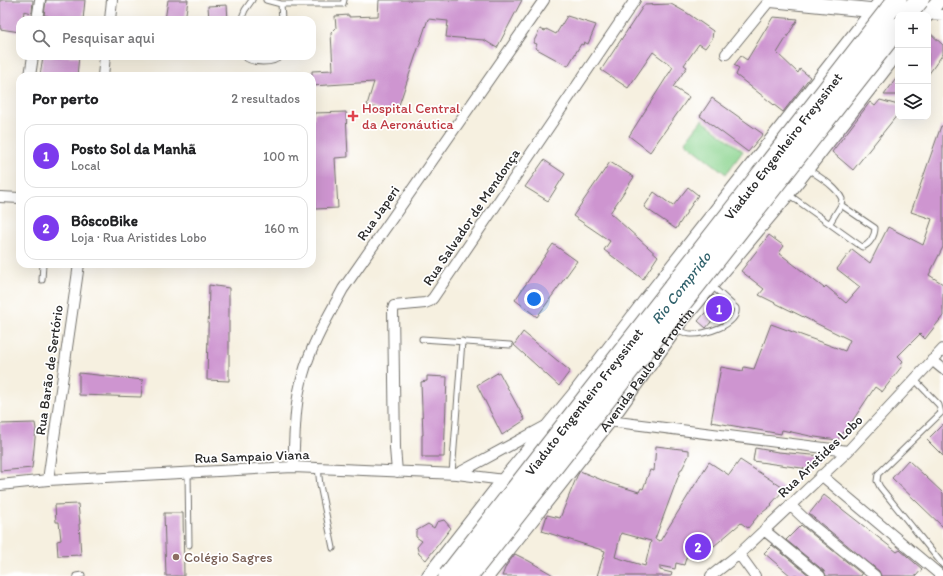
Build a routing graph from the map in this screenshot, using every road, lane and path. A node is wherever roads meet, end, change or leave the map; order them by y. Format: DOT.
graph roads {
  1 [pos="40,0"];
  2 [pos="112,0"];
  3 [pos="252,0"];
  4 [pos="266,0"];
  5 [pos="344,0"];
  6 [pos="544,0"];
  7 [pos="635,0"];
  8 [pos="778,0"];
  9 [pos="897,0"];
  10 [pos="939,0"];
  11 [pos="805,2"];
  12 [pos="281,4"];
  13 [pos="877,7"];
  14 [pos="925,11"];
  15 [pos="943,15"];
  16 [pos="38,16"];
  17 [pos="110,16"];
  18 [pos="243,16"];
  19 [pos="282,16"];
  20 [pos="895,31"];
  21 [pos="726,54"];
  22 [pos="895,55"];
  23 [pos="32,60"];
  24 [pos="105,60"];
  25 [pos="248,60"];
  26 [pos="277,60"];
  27 [pos="31,72"];
  28 [pos="103,72"];
  29 [pos="807,168"];
  30 [pos="748,171"];
  31 [pos="785,196"];
  32 [pos="0,197"];
  33 [pos="16,198"];
  34 [pos="841,205"];
  35 [pos="830,223"];
  36 [pos="43,268"];
  37 [pos="78,268"];
  38 [pos="42,280"];
  39 [pos="710,284"];
  40 [pos="647,299"];
  41 [pos="677,326"];
  42 [pos="422,339"];
  43 [pos="462,342"];
  44 [pos="510,345"];
  45 [pos="943,349"];
  46 [pos="932,360"];
  47 [pos="943,370"];
  48 [pos="915,380"];
  49 [pos="574,395"];
  50 [pos="610,421"];
  51 [pos="550,424"];
  52 [pos="848,451"];
  53 [pos="293,467"];
  54 [pos="318,468"];
  55 [pos="188,472"];
  56 [pos="397,472"];
  57 [pos="455,474"];
  58 [pos="821,475"];
  59 [pos="48,480"];
  60 [pos="504,480"];
  61 [pos="0,485"];
  62 [pos="790,505"];
  63 [pos="540,507"];
  64 [pos="764,530"];
  65 [pos="189,545"];
  66 [pos="333,548"];
  67 [pos="739,554"];
  68 [pos="941,569"];
  69 [pos="82,575"];
  70 [pos="76,576"];
  71 [pos="429,576"];
  72 [pos="448,576"];
  73 [pos="468,576"];
  74 [pos="487,576"];
  75 [pos="711,576"];
  76 [pos="755,576"];
  77 [pos="820,576"];
  78 [pos="875,576"];
  1 -- 16 [label="street"];
  2 -- 17 [label="street"];
  3 -- 18 [label="lane"];
  4 -- 12 [label="lane"];
  5 -- 12 [label="lane"];
  6 -- 53 [label="street, Rua Japeri"];
  7 -- 56 [label="street, Rua Salvador de Mendonça"];
  8 -- 11 [label="main road"];
  8 -- 21 [label="street"];
  9 -- 72 [label="highway, Viaduto Engenheiro Freyssinet, bridge"];
  10 -- 14 [label="main road"];
  11 -- 13 [label="main road"];
  12 -- 19 [label="lane"];
  13 -- 14 [label="main road, bridge"];
  13 -- 30 [label="main road"];
  14 -- 15 [label="street"];
  20 -- 73 [label="highway, Viaduto Engenheiro Freyssinet, bridge"];
  22 -- 29 [label="main road, Avenida Paulo de Frontin"];
  23 -- 27 [label="street"];
  24 -- 28 [label="street"];
  25 -- 26 [label="lane"];
  29 -- 31 [label="main road, Avenida Paulo de Frontin"];
  29 -- 34 [label="lane"];
  30 -- 31 [label="main road, bridge"];
  30 -- 40 [label="main road"];
  31 -- 35 [label="lane"];
  31 -- 39 [label="main road, Avenida Paulo de Frontin"];
  32 -- 33 [label="street"];
  34 -- 35 [label="lane"];
  34 -- 35 [label="lane"];
  36 -- 38 [label="lane"];
  37 -- 59 [label="street, Rua Barão de Sertório"];
  39 -- 41 [label="main road, Avenida Paulo de Frontin"];
  39 -- 41 [label="lane"];
  40 -- 41 [label="main road, bridge"];
  40 -- 49 [label="main road"];
  41 -- 50 [label="main road, Avenida Paulo de Frontin"];
  42 -- 43 [label="lane"];
  43 -- 44 [label="lane"];
  43 -- 57 [label="lane"];
  45 -- 46 [label="street, Rua Aristides Lobo"];
  46 -- 47 [label="street"];
  46 -- 48 [label="street, Rua Aristides Lobo"];
  48 -- 52 [label="street, Rua Aristides Lobo"];
  48 -- 68 [label="lane"];
  49 -- 50 [label="street, bridge"];
  49 -- 51 [label="main road"];
  50 -- 52 [label="street"];
  50 -- 63 [label="main road, Avenida Paulo de Frontin"];
  51 -- 57 [label="street"];
  51 -- 60 [label="main road"];
  52 -- 58 [label="street, Rua Aristides Lobo"];
  53 -- 54 [label="street, Rua Sampaio Viana"];
  53 -- 55 [label="street, Rua Sampaio Viana"];
  54 -- 56 [label="street, Rua Sampaio Viana"];
  54 -- 66 [label="lane"];
  55 -- 59 [label="street, Rua Sampaio Viana"];
  55 -- 65 [label="lane"];
  56 -- 57 [label="street, Rua Sampaio Viana"];
  57 -- 60 [label="street, Rua Sampaio Viana"];
  58 -- 62 [label="street, Rua Aristides Lobo"];
  58 -- 68 [label="street"];
  59 -- 61 [label="street, Rua Sampaio Viana"];
  60 -- 63 [label="main road, bridge"];
  60 -- 71 [label="main road"];
  62 -- 64 [label="street, Rua Aristides Lobo"];
  62 -- 78 [label="street"];
  63 -- 74 [label="main road, Avenida Paulo de Frontin"];
  64 -- 67 [label="street, Rua Aristides Lobo"];
  64 -- 77 [label="street"];
  67 -- 75 [label="street, Rua Aristides Lobo"];
  67 -- 76 [label="street"];
  69 -- 70 [label="lane"];
}
